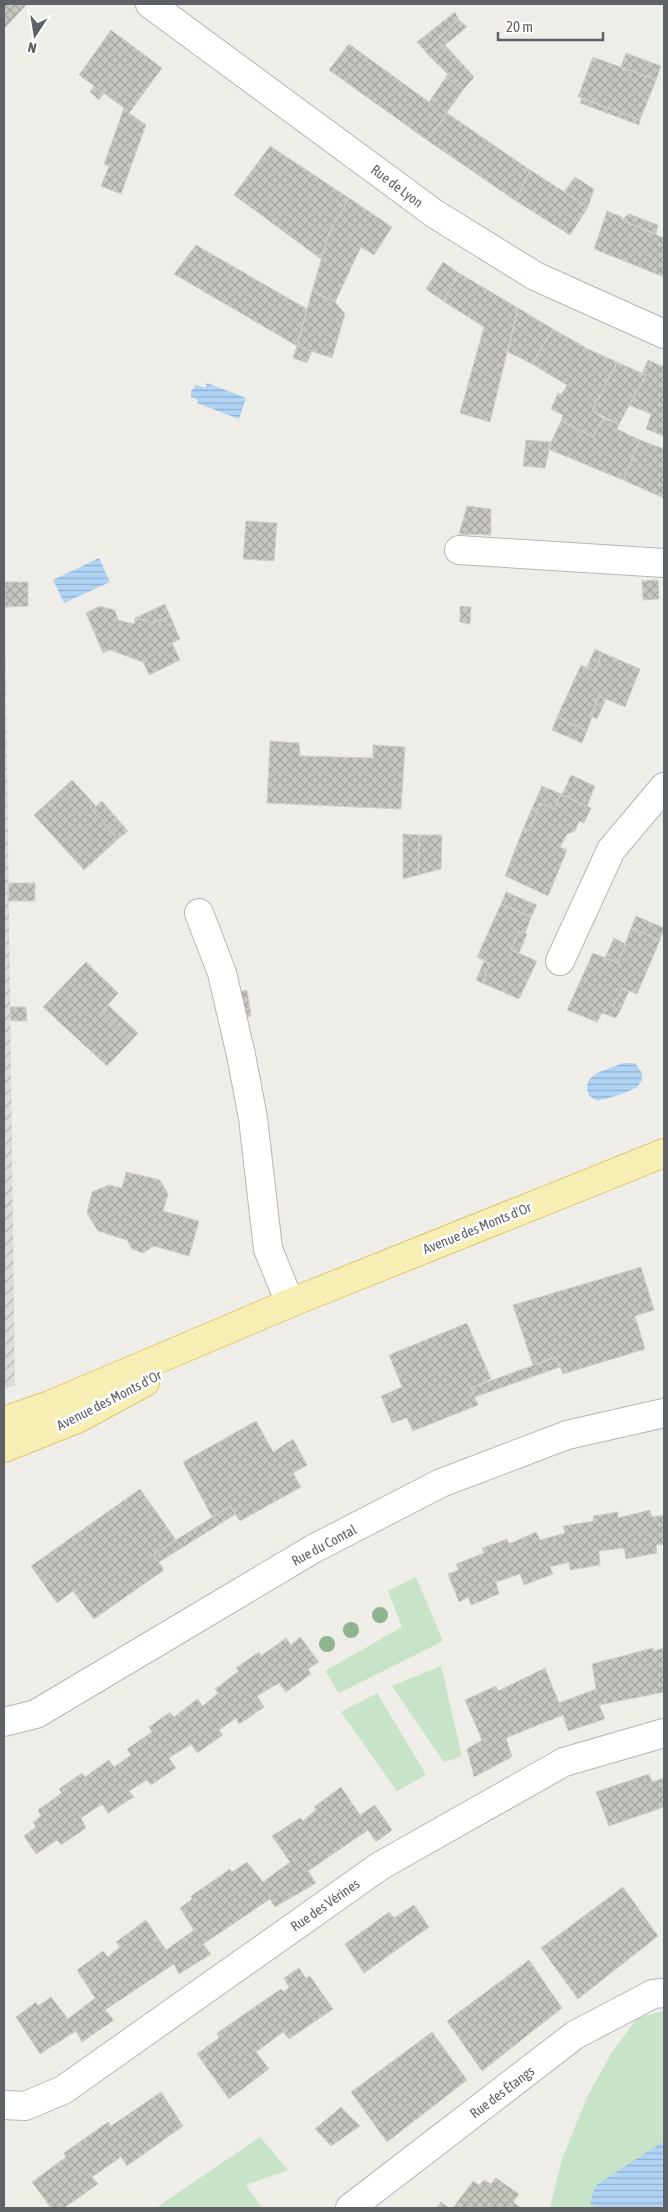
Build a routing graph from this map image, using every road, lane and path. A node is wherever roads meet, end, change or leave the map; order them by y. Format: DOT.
graph roads {
  1 [pos="150,4"];
  2 [pos="664,334"];
  3 [pos="459,550"];
  4 [pos="664,563"];
  5 [pos="664,787"];
  6 [pos="199,913"];
  7 [pos="560,961"];
  8 [pos="664,1153"];
  9 [pos="290,1303"];
  10 [pos="664,1413"];
  11 [pos="4,1421"];
  12 [pos="4,1448"];
  13 [pos="4,1722"];
  14 [pos="664,1733"];
  15 [pos="664,1993"];
  16 [pos="4,2106"];
  17 [pos="350,2208"];
  1 -- 2 [label="street, Rue de Lyon"];
  3 -- 4 [label="street"];
  5 -- 7 [label="street"];
  6 -- 9 [label="street"];
  8 -- 9 [label="main road, Avenue des Monts d'Or"];
  9 -- 11 [label="main road, Avenue des Monts d'Or"];
  9 -- 12 [label="main road, Avenue des Monts d'Or"];
  10 -- 13 [label="street, Rue du Contal"];
  14 -- 16 [label="street, Rue des Vérines"];
  15 -- 17 [label="street, Rue des Étangs"];
}
